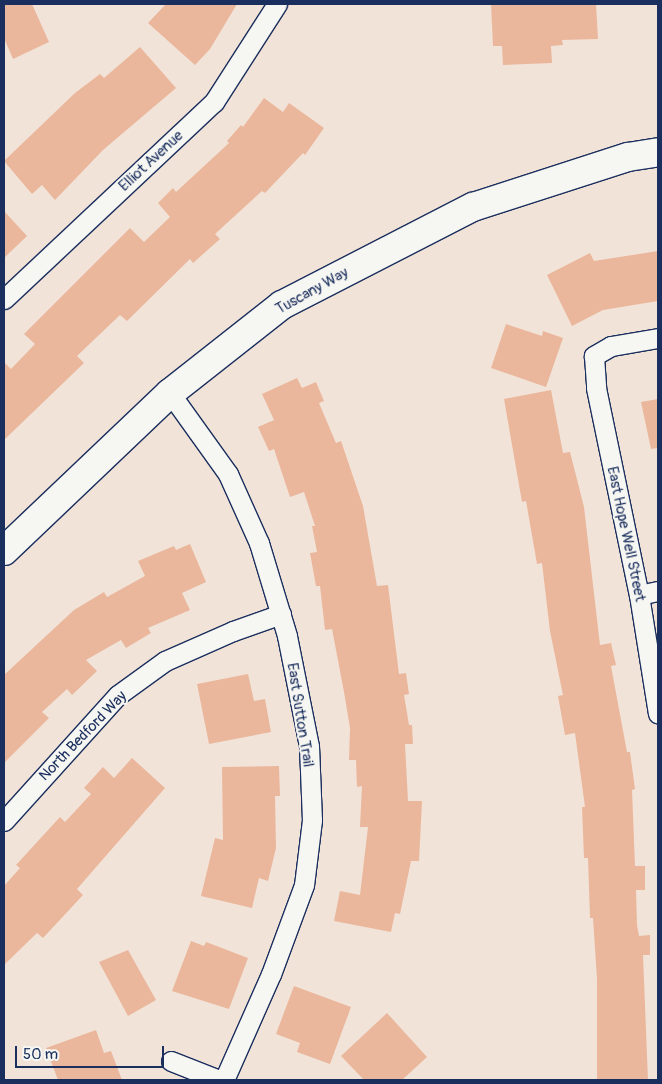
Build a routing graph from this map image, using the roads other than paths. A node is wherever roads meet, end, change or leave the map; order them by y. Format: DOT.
graph roads {
  1 [pos="277,4"];
  2 [pos="658,152"];
  3 [pos="4,299"];
  4 [pos="658,338"];
  5 [pos="170,393"];
  6 [pos="4,551"];
  7 [pos="658,591"];
  8 [pos="639,595"];
  9 [pos="281,614"];
  10 [pos="658,713"];
  11 [pos="4,822"];
  12 [pos="171,1061"];
  13 [pos="219,1080"];
  14 [pos="224,1080"];
  1 -- 3 [label="street, Elliot Avenue"];
  2 -- 5 [label="street, Tuscany Way"];
  4 -- 8 [label="street, East Hope Well Street"];
  5 -- 6 [label="street, Tuscany Way"];
  5 -- 9 [label="street, East Sutton Trail"];
  7 -- 8 [label="street"];
  8 -- 10 [label="street, East Hope Well Street"];
  9 -- 11 [label="street, North Bedford Way"];
  9 -- 14 [label="street, East Sutton Trail"];
  12 -- 13 [label="street"];
}
